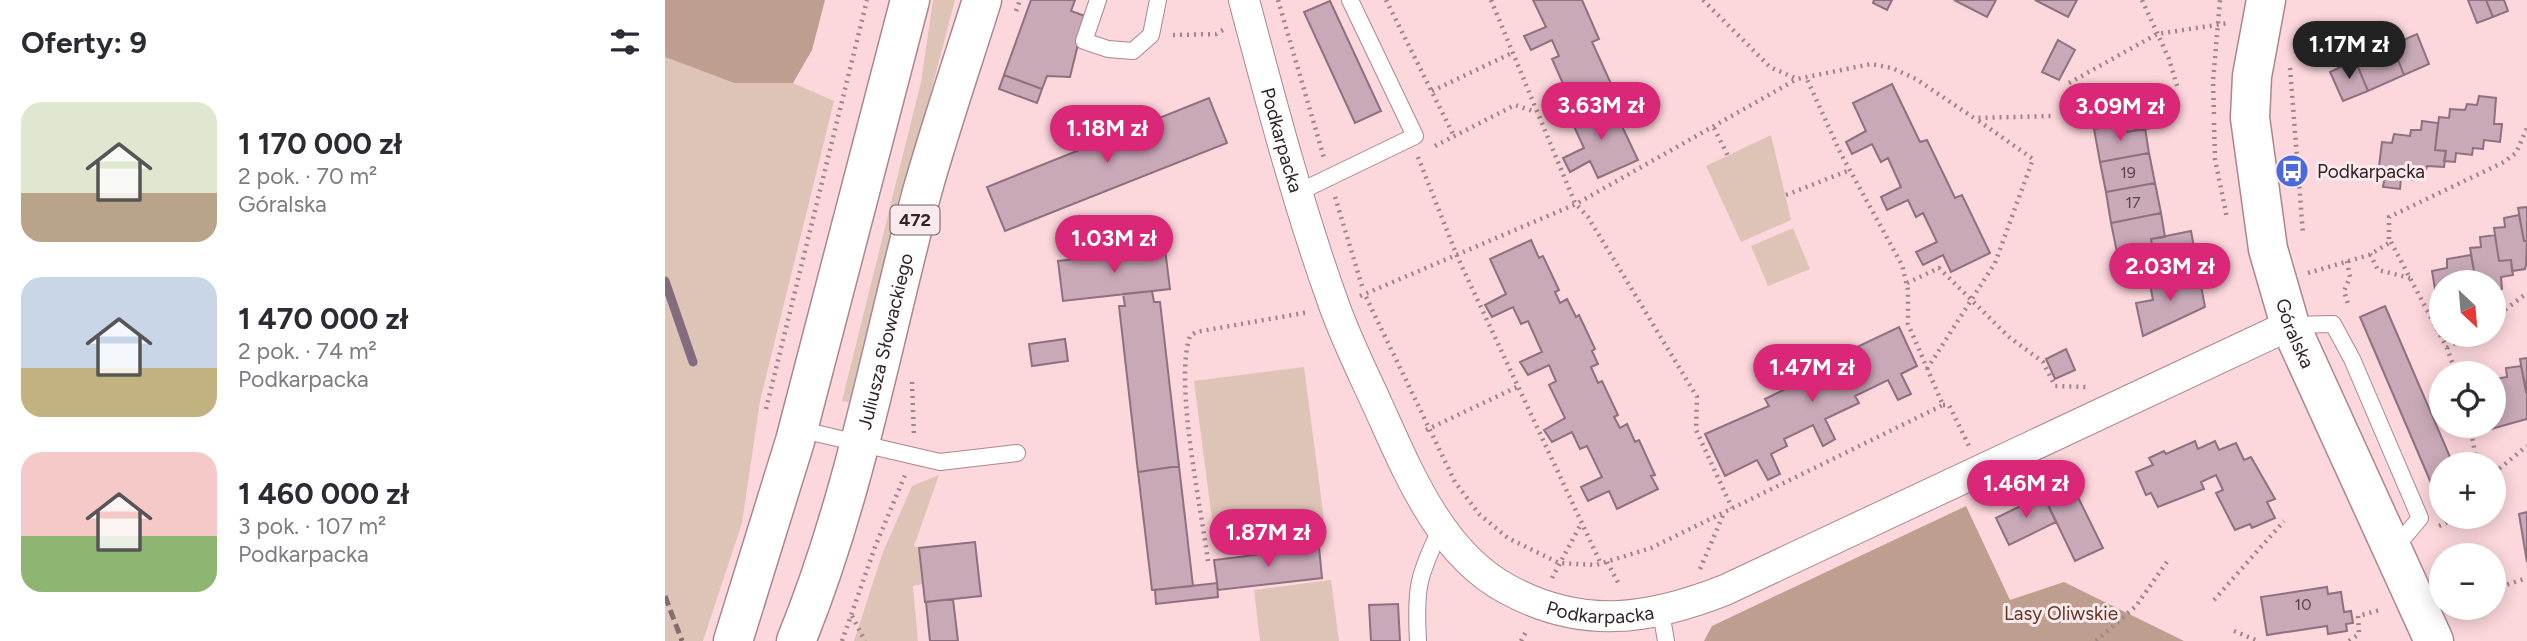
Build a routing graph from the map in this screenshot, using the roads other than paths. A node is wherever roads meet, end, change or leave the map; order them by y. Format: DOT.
graph roads {
  1 [pos="910,0"];
  2 [pos="1098,0"];
  3 [pos="1158,0"];
  4 [pos="1350,0"];
  5 [pos="2266,0"];
  6 [pos="999,7"];
  7 [pos="1247,9"];
  8 [pos="1297,193"];
  9 [pos="2290,325"];
  10 [pos="799,429"];
  11 [pos="859,443"];
  12 [pos="1017,453"];
  13 [pos="1441,528"];
  14 [pos="2393,551"];
  15 [pos="1672,609"];
  16 [pos="733,641"];
  17 [pos="796,641"];
  18 [pos="1417,641"];
  19 [pos="1666,641"];
  20 [pos="2434,641"];
  1 -- 10 [label="main road"];
  2 -- 3 [label="lane"];
  4 -- 8 [label="lane"];
  5 -- 9 [label="main road, Góralska"];
  6 -- 11 [label="main road, Juliusza Słowackiego / 472"];
  7 -- 8 [label="street, Podkarpacka"];
  8 -- 13 [label="street, Podkarpacka"];
  9 -- 14 [label="main road, Góralska"];
  9 -- 14 [label="lane"];
  9 -- 15 [label="street, Podkarpacka"];
  10 -- 11 [label="lane"];
  10 -- 16 [label="main road"];
  11 -- 12 [label="lane"];
  11 -- 17 [label="main road, Juliusza Słowackiego / 472"];
  13 -- 15 [label="street, Podkarpacka"];
  13 -- 18 [label="lane"];
  14 -- 20 [label="main road, Góralska"];
  15 -- 19 [label="lane"];
}
